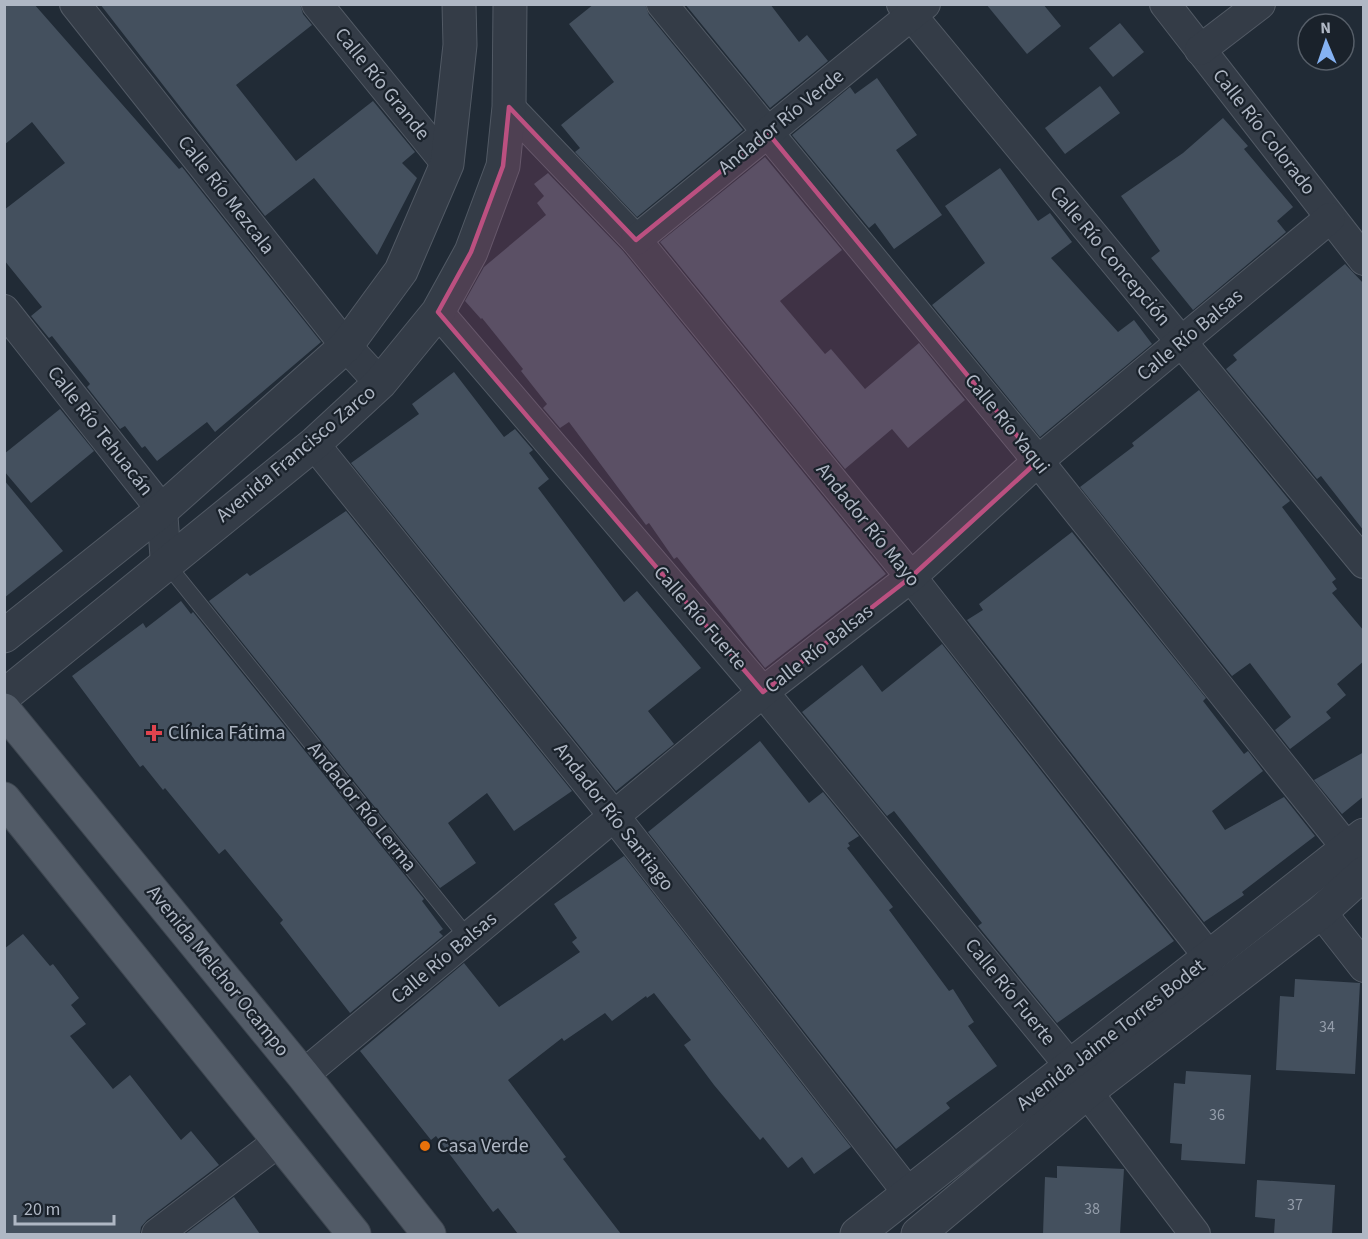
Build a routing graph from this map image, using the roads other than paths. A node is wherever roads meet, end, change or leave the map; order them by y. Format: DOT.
graph roads {
  1 [pos="75,4"];
  2 [pos="317,4"];
  3 [pos="459,4"];
  4 [pos="510,4"];
  5 [pos="663,4"];
  6 [pos="1165,4"];
  7 [pos="1260,4"];
  8 [pos="913,8"];
  9 [pos="1200,50"];
  10 [pos="509,107"];
  11 [pos="768,133"];
  12 [pos="447,164"];
  13 [pos="1330,218"];
  14 [pos="636,240"];
  15 [pos="1364,260"];
  16 [pos="4,310"];
  17 [pos="438,312"];
  18 [pos="1182,342"];
  19 [pos="346,346"];
  20 [pos="380,383"];
  21 [pos="314,444"];
  22 [pos="1038,461"];
  23 [pos="162,510"];
  24 [pos="166,563"];
  25 [pos="1364,563"];
  26 [pos="911,577"];
  27 [pos="4,636"];
  28 [pos="763,692"];
  29 [pos="4,696"];
  30 [pos="4,710"];
  31 [pos="4,799"];
  32 [pos="614,816"];
  33 [pos="1358,852"];
  34 [pos="1321,912"];
  35 [pos="468,938"];
  36 [pos="1210,958"];
  37 [pos="1364,967"];
  38 [pos="303,1075"];
  39 [pos="1079,1079"];
  40 [pos="278,1142"];
  41 [pos="909,1194"];
  42 [pos="157,1234"];
  43 [pos="354,1234"];
  44 [pos="429,1234"];
  45 [pos="857,1234"];
  46 [pos="918,1234"];
  47 [pos="1195,1234"];
  1 -- 19 [label="street, Calle Río Mezcala"];
  2 -- 12 [label="street, Calle Río Grande"];
  3 -- 12 [label="street"];
  4 -- 10 [label="street, Avenida Francisco Zarco"];
  5 -- 11 [label="street, Calle Río Yaqui"];
  6 -- 9 [label="street, Calle Río Colorado"];
  7 -- 9 [label="street"];
  8 -- 11 [label="street, Andador Río Verde"];
  8 -- 18 [label="street, Calle Río Concepción"];
  9 -- 13 [label="street, Calle Río Colorado"];
  10 -- 14 [label="street, Andador Río Mayo"];
  10 -- 17 [label="street, Avenida Francisco Zarco"];
  11 -- 14 [label="street, Andador Río Verde"];
  11 -- 22 [label="street, Calle Río Yaqui"];
  12 -- 19 [label="street"];
  13 -- 15 [label="street, Calle Río Colorado"];
  13 -- 18 [label="street, Calle Río Balsas"];
  14 -- 26 [label="street, Andador Río Mayo"];
  16 -- 23 [label="street, Calle Río Tehuacán"];
  17 -- 20 [label="street, Avenida Francisco Zarco"];
  17 -- 28 [label="street, Calle Río Fuerte"];
  18 -- 22 [label="street, Calle Río Balsas"];
  18 -- 25 [label="street, Calle Río Concepción"];
  19 -- 20 [label="street, Calle Río Mezcala"];
  19 -- 23 [label="street"];
  20 -- 21 [label="street, Avenida Francisco Zarco"];
  21 -- 24 [label="street, Avenida Francisco Zarco"];
  21 -- 32 [label="street, Andador Río Santiago"];
  22 -- 26 [label="street, Calle Río Balsas"];
  22 -- 33 [label="street, Calle Río Yaqui"];
  23 -- 24 [label="street, Calle Río Tehuacán"];
  23 -- 27 [label="street"];
  24 -- 29 [label="street, Avenida Francisco Zarco"];
  24 -- 35 [label="lane, Andador Río Lerma"];
  26 -- 28 [label="street, Calle Río Balsas"];
  26 -- 36 [label="street, Andador Río Mayo"];
  28 -- 32 [label="street, Calle Río Balsas"];
  28 -- 39 [label="street, Calle Río Fuerte"];
  30 -- 38 [label="main road, Avenida Melchor Ocampo"];
  31 -- 40 [label="main road"];
  32 -- 35 [label="street, Calle Río Balsas"];
  32 -- 41 [label="street, Andador Río Santiago"];
  33 -- 34 [label="street, Avenida Jaime Torres Bodet"];
  33 -- 36 [label="street, Avenida Jaime Torres Bodet"];
  34 -- 37 [label="street"];
  34 -- 39 [label="street, Avenida Jaime Torres Bodet"];
  35 -- 38 [label="street, Calle Río Balsas"];
  36 -- 39 [label="street, Avenida Jaime Torres Bodet"];
  38 -- 44 [label="main road, Avenida Melchor Ocampo"];
  39 -- 41 [label="street, Avenida Jaime Torres Bodet"];
  39 -- 46 [label="street, Avenida Jaime Torres Bodet"];
  39 -- 47 [label="street, Calle Río Fuerte"];
  40 -- 42 [label="street"];
  40 -- 43 [label="main road"];
  41 -- 45 [label="street, Avenida Jaime Torres Bodet"];
}
